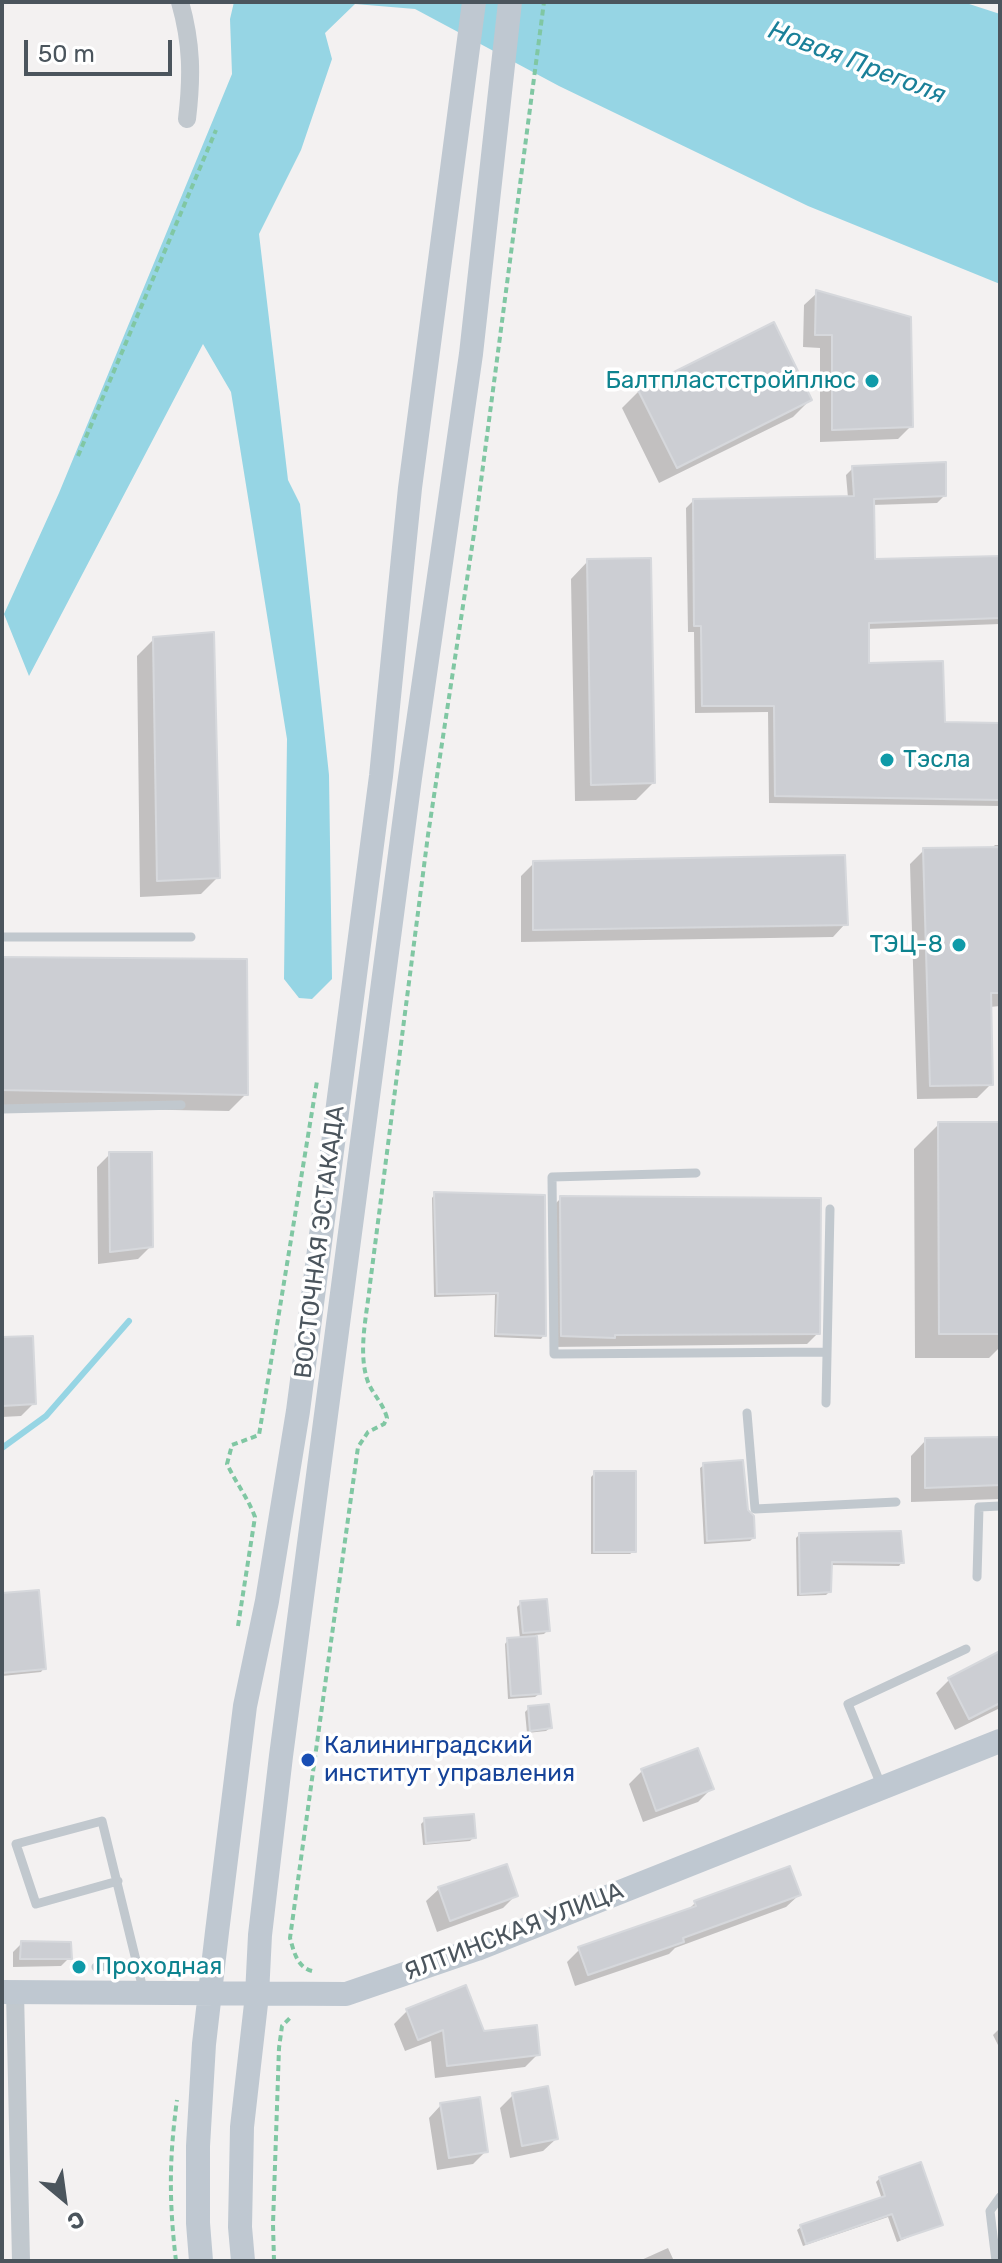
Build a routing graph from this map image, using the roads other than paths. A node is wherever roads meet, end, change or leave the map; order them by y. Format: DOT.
graph roads {
  1 [pos="180,2"];
  2 [pos="474,2"];
  3 [pos="510,2"];
  4 [pos="187,119"];
  5 [pos="2,937"];
  6 [pos="191,937"];
  7 [pos="181,1105"];
  8 [pos="2,1109"];
  9 [pos="696,1173"];
  10 [pos="830,1209"];
  11 [pos="827,1352"];
  12 [pos="826,1403"];
  13 [pos="747,1413"];
  14 [pos="896,1502"];
  15 [pos="1000,1506"];
  16 [pos="977,1577"];
  17 [pos="966,1649"];
  18 [pos="1000,1741"];
  19 [pos="882,1788"];
  20 [pos="118,1881"];
  21 [pos="138,1964"];
  22 [pos="96,1967"];
  23 [pos="9,1992"];
  24 [pos="210,1992"];
  25 [pos="144,1993"];
  26 [pos="257,1995"];
  27 [pos="1000,2197"];
  28 [pos="21,2261"];
  29 [pos="201,2261"];
  30 [pos="243,2261"];
  31 [pos="996,2261"];
  1 -- 4 [label="street"];
  2 -- 24 [label="main road, ВОСТОЧНАЯ ЭСТАКАДА"];
  3 -- 26 [label="main road, ВОСТОЧНАЯ ЭСТАКАДА"];
  5 -- 6 [label="lane"];
  7 -- 8 [label="lane"];
  9 -- 11 [label="lane"];
  10 -- 11 [label="lane"];
  11 -- 12 [label="lane"];
  13 -- 14 [label="lane"];
  15 -- 16 [label="lane"];
  17 -- 19 [label="lane"];
  18 -- 19 [label="main road, ЯЛТИНСКАЯ УЛИЦА"];
  19 -- 26 [label="main road, ЯЛТИНСКАЯ УЛИЦА"];
  20 -- 20 [label="lane"];
  20 -- 21 [label="lane"];
  21 -- 22 [label="lane"];
  21 -- 25 [label="lane"];
  23 -- 25 [label="main road, ЯЛТИНСКАЯ УЛИЦА"];
  23 -- 28 [label="street"];
  24 -- 25 [label="main road, ЯЛТИНСКАЯ УЛИЦА"];
  24 -- 26 [label="main road, ЯЛТИНСКАЯ УЛИЦА"];
  24 -- 29 [label="main road, ВОСТОЧНАЯ ЭСТАКАДА"];
  26 -- 30 [label="main road, ВОСТОЧНАЯ ЭСТАКАДА"];
  27 -- 31 [label="lane"];
}
